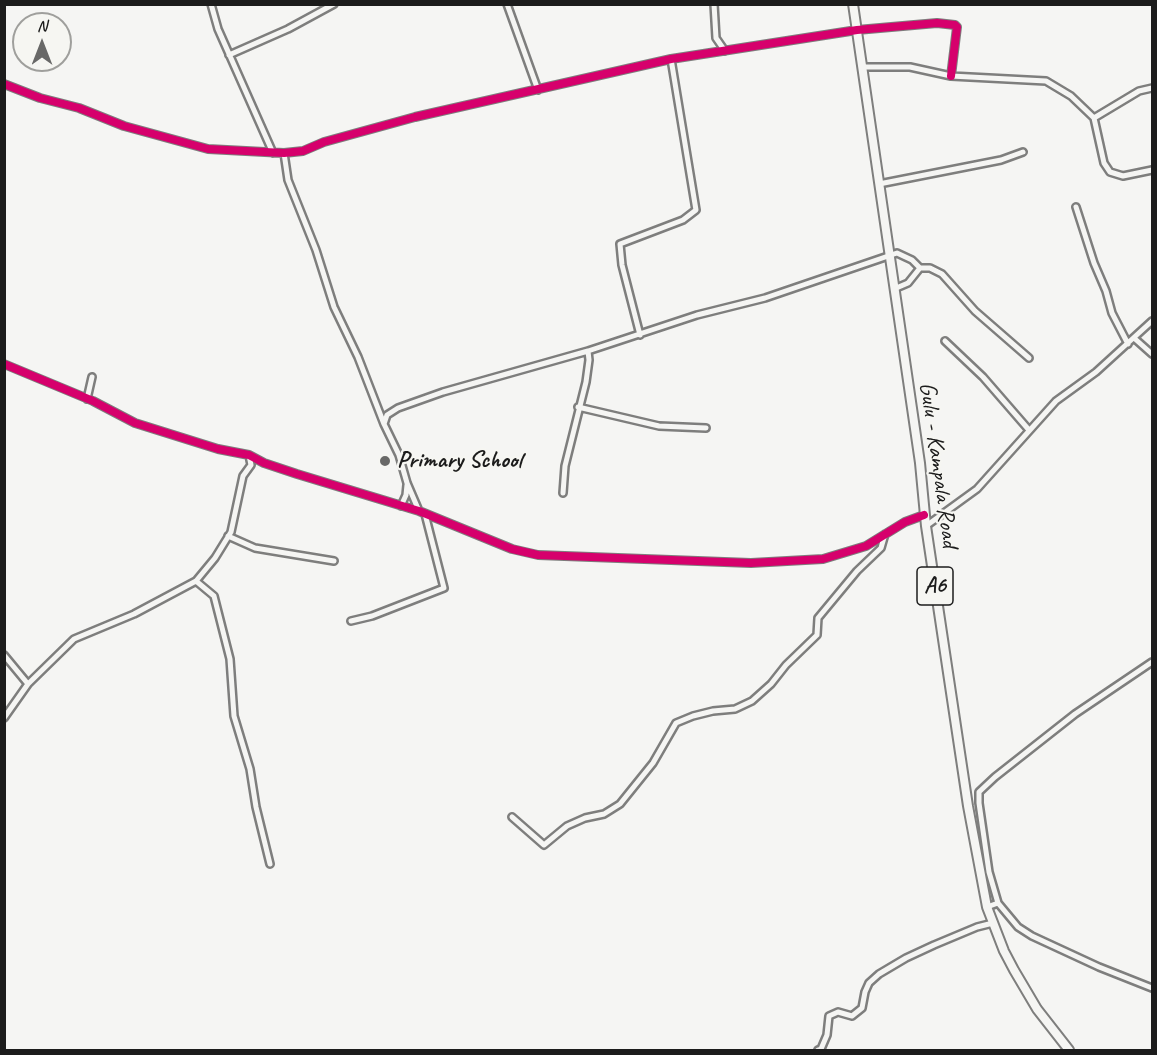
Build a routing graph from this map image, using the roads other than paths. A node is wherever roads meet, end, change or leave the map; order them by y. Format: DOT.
graph roads {
  1 [pos="211,4"];
  2 [pos="334,4"];
  3 [pos="507,4"];
  4 [pos="714,4"];
  5 [pos="853,4"];
  6 [pos="857,30"];
  7 [pos="725,51"];
  8 [pos="229,55"];
  9 [pos="671,59"];
  10 [pos="862,67"];
  11 [pos="951,76"];
  12 [pos="4,84"];
  13 [pos="1152,88"];
  14 [pos="538,90"];
  15 [pos="1094,118"];
  16 [pos="1023,152"];
  17 [pos="273,153"];
  18 [pos="284,153"];
  19 [pos="1152,170"];
  20 [pos="879,184"];
  21 [pos="1076,207"];
  22 [pos="890,255"];
  23 [pos="920,268"];
  24 [pos="894,289"];
  25 [pos="1152,321"];
  26 [pos="640,335"];
  27 [pos="1134,338"];
  28 [pos="945,341"];
  29 [pos="1128,344"];
  30 [pos="588,351"];
  31 [pos="1152,354"];
  32 [pos="1029,358"];
  33 [pos="4,364"];
  34 [pos="92,377"];
  35 [pos="87,399"];
  36 [pos="578,407"];
  37 [pos="384,424"];
  38 [pos="706,428"];
  39 [pos="1029,430"];
  40 [pos="249,455"];
  41 [pos="264,463"];
  42 [pos="251,465"];
  43 [pos="407,483"];
  44 [pos="563,493"];
  45 [pos="401,506"];
  46 [pos="422,513"];
  47 [pos="924,515"];
  48 [pos="926,526"];
  49 [pos="885,534"];
  50 [pos="228,536"];
  51 [pos="334,561"];
  52 [pos="196,581"];
  53 [pos="351,621"];
  54 [pos="4,656"];
  55 [pos="1152,662"];
  56 [pos="28,684"];
  57 [pos="4,718"];
  58 [pos="512,817"];
  59 [pos="270,864"];
  60 [pos="998,903"];
  61 [pos="987,907"];
  62 [pos="993,922"];
  63 [pos="1152,988"];
  64 [pos="818,1050"];
  65 [pos="1069,1050"];
  1 -- 8 [label="street"];
  2 -- 8 [label="street"];
  3 -- 14 [label="street"];
  4 -- 7 [label="street"];
  5 -- 6 [label="main road, Gulu - Kampala Road / A6"];
  6 -- 7 [label="street"];
  6 -- 10 [label="main road, Gulu - Kampala Road / A6"];
  6 -- 11 [label="street"];
  7 -- 9 [label="street"];
  8 -- 17 [label="street"];
  9 -- 14 [label="street"];
  9 -- 26 [label="street"];
  10 -- 11 [label="street"];
  10 -- 20 [label="main road, Gulu - Kampala Road / A6"];
  11 -- 15 [label="street"];
  12 -- 17 [label="street"];
  13 -- 15 [label="street"];
  14 -- 18 [label="street"];
  15 -- 19 [label="street"];
  16 -- 20 [label="street"];
  17 -- 18 [label="street"];
  18 -- 37 [label="street"];
  20 -- 22 [label="main road, Gulu - Kampala Road / A6"];
  21 -- 29 [label="street"];
  22 -- 23 [label="street"];
  22 -- 24 [label="main road, Gulu - Kampala Road / A6"];
  22 -- 26 [label="street"];
  23 -- 24 [label="street"];
  23 -- 32 [label="street"];
  24 -- 47 [label="main road, Gulu - Kampala Road / A6"];
  25 -- 27 [label="street"];
  26 -- 30 [label="street"];
  27 -- 29 [label="street"];
  27 -- 31 [label="street"];
  28 -- 39 [label="street"];
  29 -- 39 [label="street"];
  30 -- 36 [label="street"];
  30 -- 37 [label="street"];
  33 -- 35 [label="street"];
  34 -- 35 [label="street"];
  35 -- 40 [label="street"];
  36 -- 38 [label="street"];
  36 -- 44 [label="street"];
  37 -- 43 [label="street"];
  39 -- 48 [label="street"];
  40 -- 41 [label="street"];
  40 -- 42 [label="street"];
  41 -- 42 [label="street"];
  41 -- 45 [label="street"];
  42 -- 50 [label="street"];
  43 -- 45 [label="street"];
  43 -- 46 [label="street"];
  45 -- 46 [label="street"];
  46 -- 49 [label="street"];
  46 -- 53 [label="street"];
  47 -- 48 [label="main road, Gulu - Kampala Road / A6"];
  47 -- 49 [label="street"];
  48 -- 61 [label="main road, Gulu - Kampala Road / A6"];
  49 -- 58 [label="street"];
  50 -- 51 [label="street"];
  50 -- 52 [label="street"];
  52 -- 56 [label="street"];
  52 -- 59 [label="street"];
  54 -- 56 [label="street"];
  55 -- 60 [label="street"];
  56 -- 57 [label="street"];
  60 -- 61 [label="street"];
  60 -- 63 [label="street"];
  61 -- 62 [label="main road, Gulu - Kampala Road / A6"];
  62 -- 64 [label="street"];
  62 -- 65 [label="main road, Gulu - Kampala Road / A6"];
}
